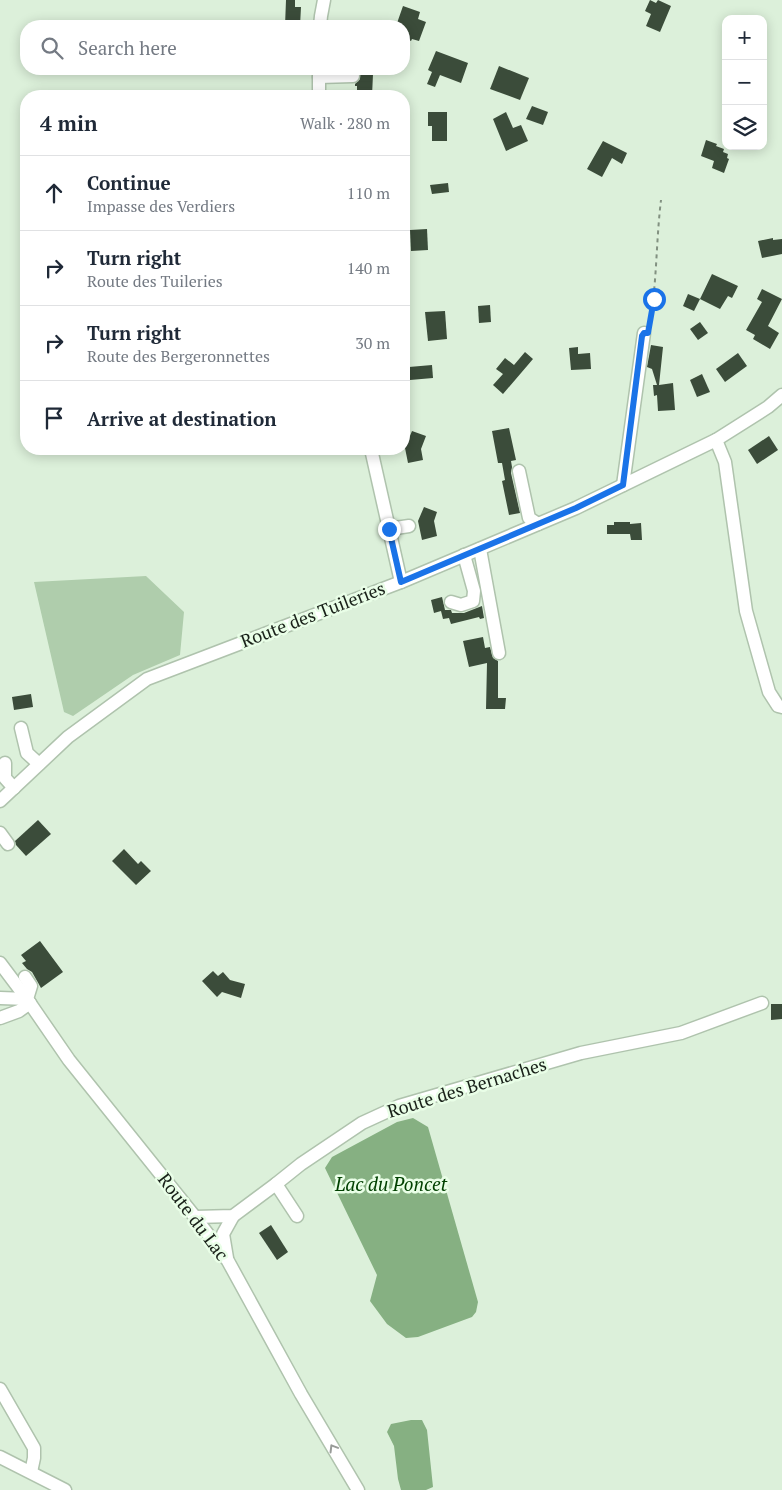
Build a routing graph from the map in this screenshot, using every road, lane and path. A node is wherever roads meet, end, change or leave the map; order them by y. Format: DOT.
graph roads {
  1 [pos="324,0"];
  2 [pos="321,20"];
  3 [pos="319,75"];
  4 [pos="342,75"];
  5 [pos="353,76"];
  6 [pos="319,90"];
  7 [pos="661,200"];
  8 [pos="644,333"];
  9 [pos="782,395"];
  10 [pos="716,440"];
  11 [pos="372,455"];
  12 [pos="519,471"];
  13 [pos="623,485"];
  14 [pos="538,524"];
  15 [pos="410,526"];
  16 [pos="389,529"];
  17 [pos="480,549"];
  18 [pos="464,555"];
  19 [pos="401,582"];
  20 [pos="451,602"];
  21 [pos="500,653"];
  22 [pos="782,707"];
  23 [pos="21,728"];
  24 [pos="5,763"];
  25 [pos="39,764"];
  26 [pos="14,788"];
  27 [pos="0,801"];
  28 [pos="0,833"];
  29 [pos="8,844"];
  30 [pos="0,963"];
  31 [pos="25,977"];
  32 [pos="0,998"];
  33 [pos="29,1001"];
  34 [pos="762,1003"];
  35 [pos="0,1018"];
  36 [pos="276,1184"];
  37 [pos="233,1216"];
  38 [pos="296,1216"];
  39 [pos="195,1217"];
  40 [pos="228,1261"];
  41 [pos="0,1389"];
  42 [pos="0,1457"];
  43 [pos="31,1472"];
  44 [pos="58,1488"];
  45 [pos="358,1490"];
  1 -- 2 [label="street"];
  3 -- 6 [label="street"];
  4 -- 5 [label="street"];
  7 -- 8 [label="path"];
  8 -- 13 [label="street"];
  9 -- 10 [label="street, Route des Tuileries"];
  10 -- 13 [label="street, Route des Tuileries"];
  10 -- 22 [label="street"];
  11 -- 16 [label="street"];
  12 -- 14 [label="street"];
  13 -- 14 [label="street, Route des Tuileries"];
  14 -- 17 [label="street, Route des Tuileries"];
  15 -- 16 [label="street"];
  16 -- 19 [label="street"];
  17 -- 18 [label="street, Route des Tuileries"];
  17 -- 21 [label="street"];
  18 -- 19 [label="street, Route des Tuileries"];
  18 -- 20 [label="street"];
  19 -- 25 [label="street, Route des Tuileries"];
  23 -- 25 [label="street"];
  24 -- 26 [label="street"];
  25 -- 26 [label="street, Route des Tuileries"];
  26 -- 27 [label="street, Route des Tuileries"];
  28 -- 29 [label="street"];
  30 -- 33 [label="street, Route du Lac"];
  31 -- 33 [label="street"];
  32 -- 33 [label="street"];
  33 -- 35 [label="street"];
  33 -- 39 [label="street, Route du Lac"];
  34 -- 36 [label="street, Route des Bernaches"];
  36 -- 37 [label="street, Route des Bernaches"];
  36 -- 38 [label="street"];
  37 -- 39 [label="street"];
  37 -- 40 [label="street"];
  39 -- 40 [label="street, Route du Lac"];
  45 -- 40 [label="street, Route du Lac, one-way"];
  41 -- 43 [label="street"];
  42 -- 43 [label="street"];
  43 -- 44 [label="street"];
}
